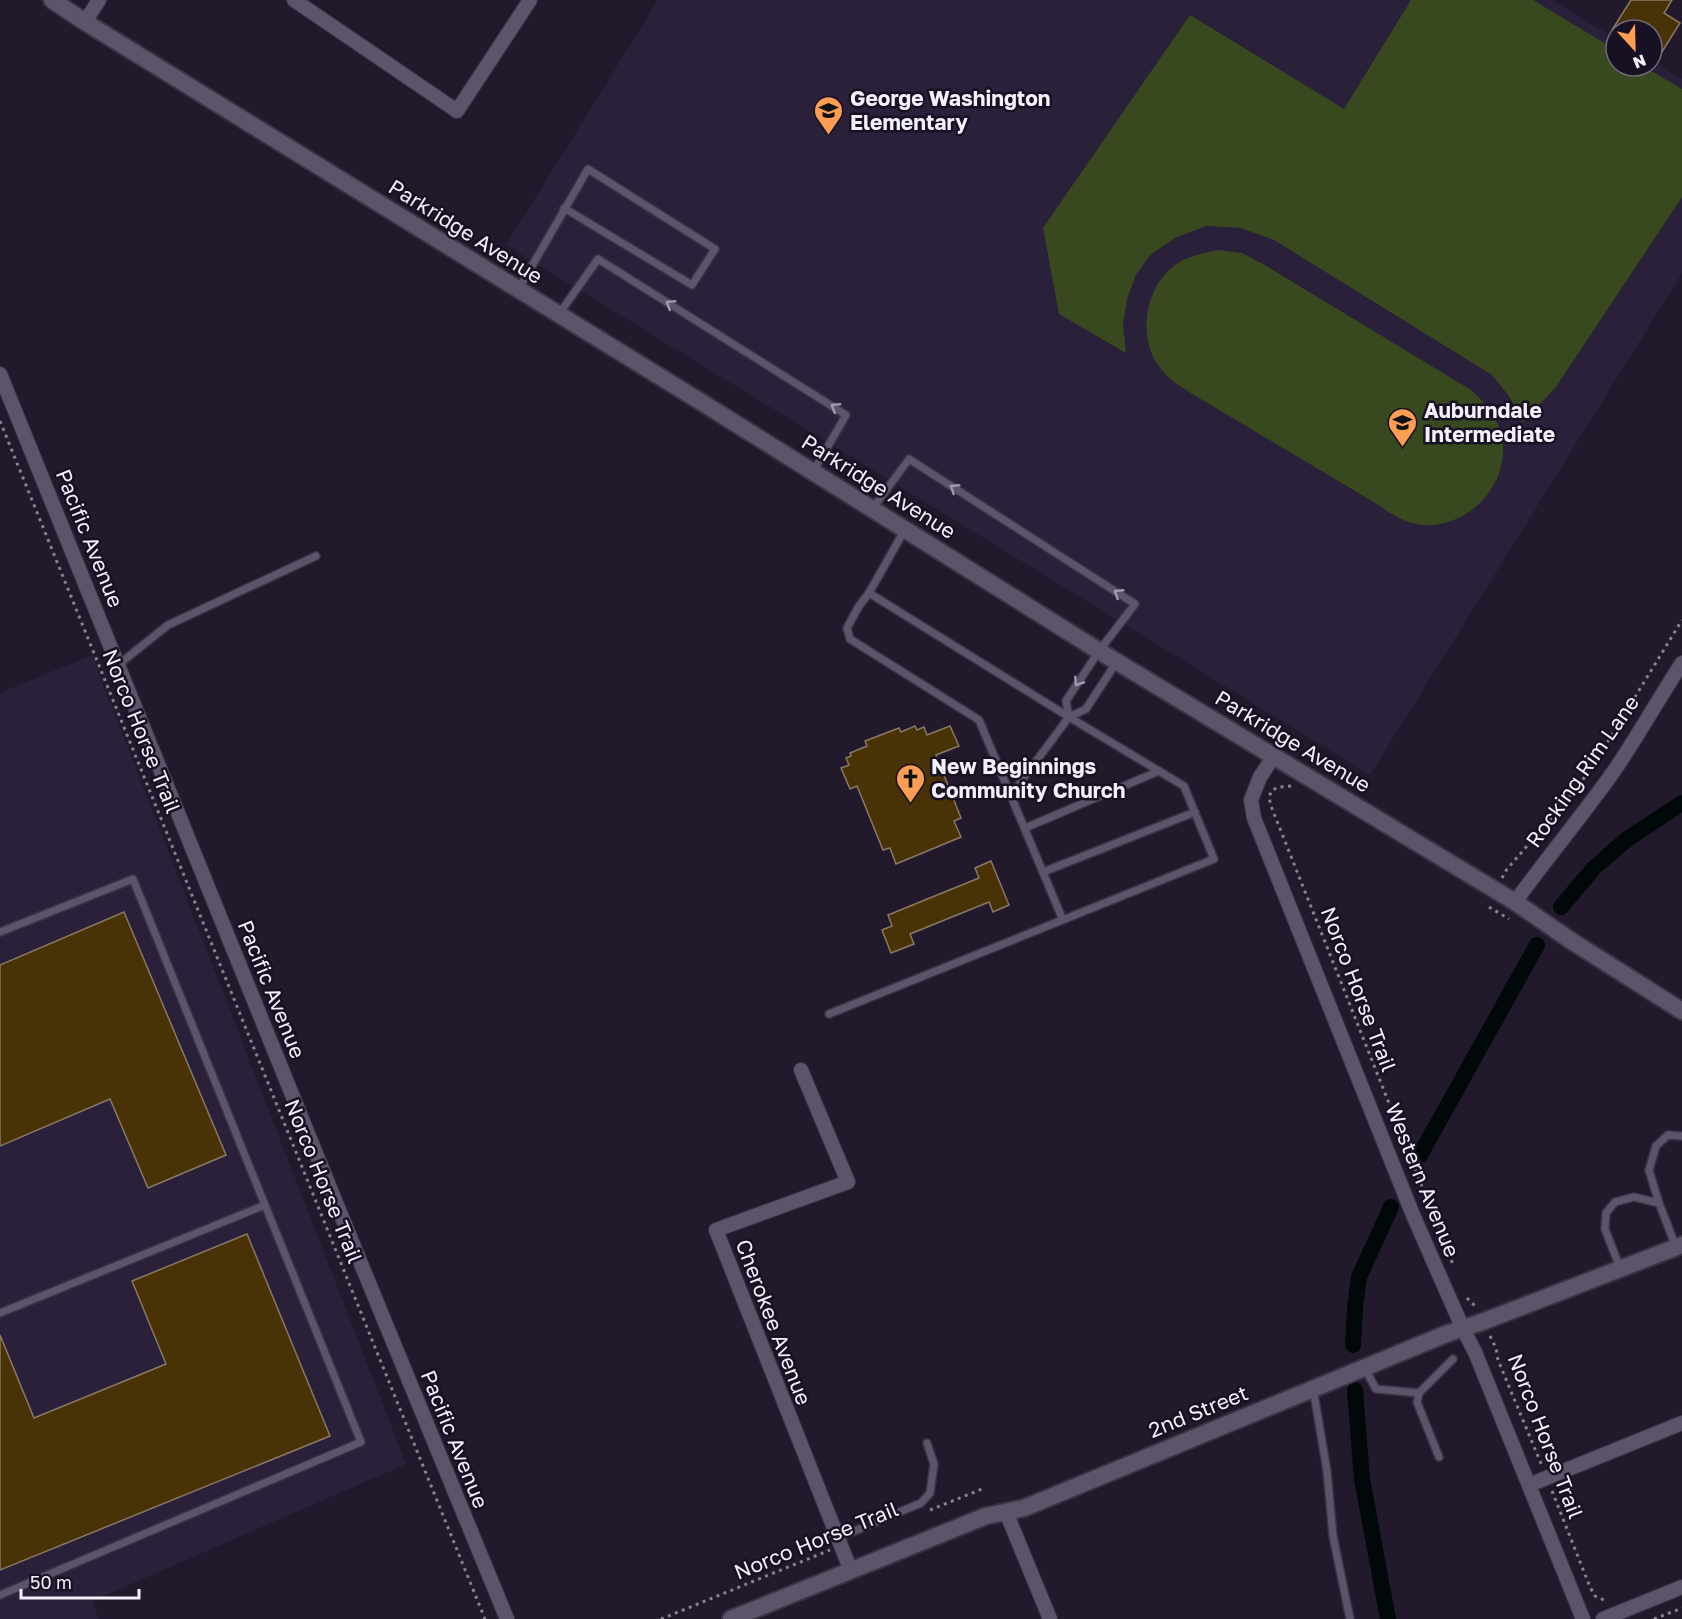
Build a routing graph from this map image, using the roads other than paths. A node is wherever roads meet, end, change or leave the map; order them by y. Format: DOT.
graph roads {
  1 [pos="52,0"];
  2 [pos="99,0"];
  3 [pos="294,0"];
  4 [pos="530,0"];
  5 [pos="85,22"];
  6 [pos="564,208"];
  7 [pos="518,290"];
  8 [pos="559,315"];
  9 [pos="0,374"];
  10 [pos="813,472"];
  11 [pos="873,508"];
  12 [pos="906,529"];
  13 [pos="315,556"];
  14 [pos="869,593"];
  15 [pos="1099,651"];
  16 [pos="1117,661"];
  17 [pos="1682,663"];
  18 [pos="118,665"];
  19 [pos="1069,717"];
  20 [pos="1274,756"];
  21 [pos="1159,771"];
  22 [pos="1011,795"];
  23 [pos="1195,812"];
  24 [pos="1024,828"];
  25 [pos="1043,872"];
  26 [pos="1515,902"];
  27 [pos="1063,920"];
  28 [pos="0,932"];
  29 [pos="1682,1011"];
  30 [pos="829,1014"];
  31 [pos="801,1070"];
  32 [pos="1682,1136"];
  33 [pos="1659,1203"];
  34 [pos="265,1205"];
  35 [pos="1679,1246"];
  36 [pos="1620,1268"];
  37 [pos="0,1313"];
  38 [pos="1462,1329"];
  39 [pos="1453,1359"];
  40 [pos="1370,1365"];
  41 [pos="1313,1388"];
  42 [pos="1419,1393"];
  43 [pos="1682,1423"];
  44 [pos="927,1443"];
  45 [pos="1439,1457"];
  46 [pos="1528,1485"];
  47 [pos="1006,1512"];
  48 [pos="839,1542"];
  49 [pos="851,1571"];
  50 [pos="1682,1587"];
  51 [pos="0,1595"];
  52 [pos="1606,1618"];
  53 [pos="507,1619"];
  54 [pos="731,1619"];
  55 [pos="1050,1619"];
  56 [pos="1350,1619"];
  57 [pos="1583,1619"];
  1 -- 5 [label="street, Parkridge Avenue"];
  2 -- 5 [label="street"];
  3 -- 4 [label="street"];
  5 -- 7 [label="street, Parkridge Avenue"];
  6 -- 6 [label="lane"];
  6 -- 7 [label="lane"];
  7 -- 8 [label="street, Parkridge Avenue"];
  8 -- 10 [label="street, Parkridge Avenue"];
  10 -- 8 [label="lane, one-way"];
  9 -- 18 [label="street, Pacific Avenue"];
  10 -- 11 [label="street, Parkridge Avenue"];
  11 -- 12 [label="street, Parkridge Avenue"];
  15 -- 11 [label="lane, one-way"];
  12 -- 14 [label="lane"];
  12 -- 15 [label="street, Parkridge Avenue"];
  13 -- 18 [label="lane"];
  14 -- 19 [label="lane"];
  14 -- 22 [label="lane"];
  15 -- 16 [label="street, Parkridge Avenue"];
  15 -- 19 [label="lane, one-way"];
  16 -- 19 [label="lane"];
  16 -- 20 [label="street, Parkridge Avenue"];
  17 -- 26 [label="street, Rocking Rim Lane"];
  18 -- 53 [label="street, Pacific Avenue"];
  19 -- 21 [label="lane"];
  19 -- 22 [label="lane"];
  20 -- 26 [label="street, Parkridge Avenue"];
  20 -- 38 [label="street, Western Avenue"];
  21 -- 23 [label="lane"];
  21 -- 24 [label="lane"];
  22 -- 24 [label="lane"];
  23 -- 25 [label="lane"];
  23 -- 27 [label="lane"];
  24 -- 25 [label="lane"];
  25 -- 27 [label="lane"];
  26 -- 29 [label="street, Parkridge Avenue"];
  27 -- 30 [label="lane"];
  28 -- 34 [label="lane"];
  31 -- 48 [label="street, Cherokee Avenue"];
  32 -- 33 [label="lane"];
  33 -- 35 [label="lane"];
  33 -- 36 [label="lane"];
  34 -- 37 [label="lane"];
  34 -- 51 [label="lane"];
  35 -- 36 [label="street, 2nd Street"];
  36 -- 38 [label="street, 2nd Street"];
  38 -- 40 [label="street, 2nd Street"];
  38 -- 46 [label="street, Western Avenue"];
  39 -- 42 [label="lane"];
  40 -- 41 [label="street, 2nd Street"];
  40 -- 42 [label="lane"];
  41 -- 47 [label="street, 2nd Street"];
  41 -- 56 [label="lane"];
  42 -- 45 [label="lane"];
  43 -- 46 [label="street"];
  44 -- 48 [label="lane"];
  46 -- 57 [label="street, Western Avenue"];
  47 -- 49 [label="street, 2nd Street"];
  47 -- 55 [label="street"];
  48 -- 49 [label="street, Cherokee Avenue"];
  49 -- 54 [label="street, 2nd Street"];
  50 -- 52 [label="street"];
}
